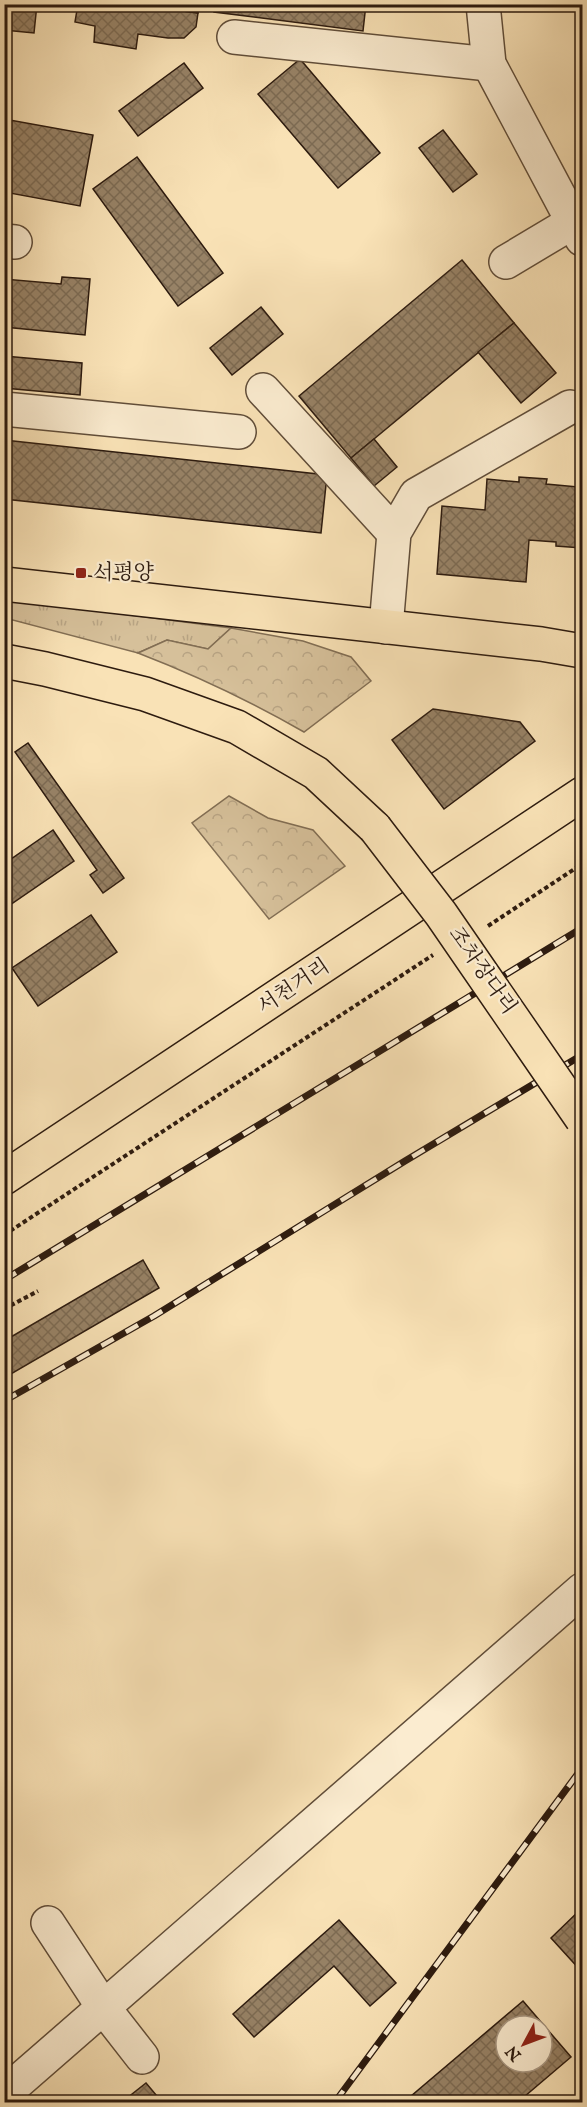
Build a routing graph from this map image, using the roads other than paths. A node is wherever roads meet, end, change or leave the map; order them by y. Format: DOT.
graph roads {
  1 [pos="483,4"];
  2 [pos="234,37"];
  3 [pos="489,64"];
  4 [pos="578,231"];
  5 [pos="506,262"];
  6 [pos="263,390"];
  7 [pos="570,407"];
  8 [pos="4,409"];
  9 [pos="239,432"];
  10 [pos="394,533"];
  11 [pos="4,584"];
  12 [pos="386,627"];
  13 [pos="582,651"];
  14 [pos="4,661"];
  15 [pos="582,794"];
  16 [pos="582,1119"];
  17 [pos="4,1178"];
  18 [pos="582,1590"];
  19 [pos="48,1923"];
  20 [pos="104,2007"];
  21 [pos="142,2057"];
  22 [pos="4,2094"];
  1 -- 3 [label="street"];
  2 -- 3 [label="street"];
  3 -- 4 [label="street"];
  4 -- 5 [label="street"];
  6 -- 10 [label="street"];
  7 -- 10 [label="street"];
  8 -- 9 [label="street"];
  10 -- 12 [label="street"];
  11 -- 12 [label="main road"];
  12 -- 13 [label="main road"];
  14 -- 16 [label="main road, 조차장다리, bridge"];
  15 -- 17 [label="main road, 서천거리"];
  18 -- 20 [label="street"];
  19 -- 20 [label="street"];
  20 -- 21 [label="street"];
  20 -- 22 [label="street"];
}
